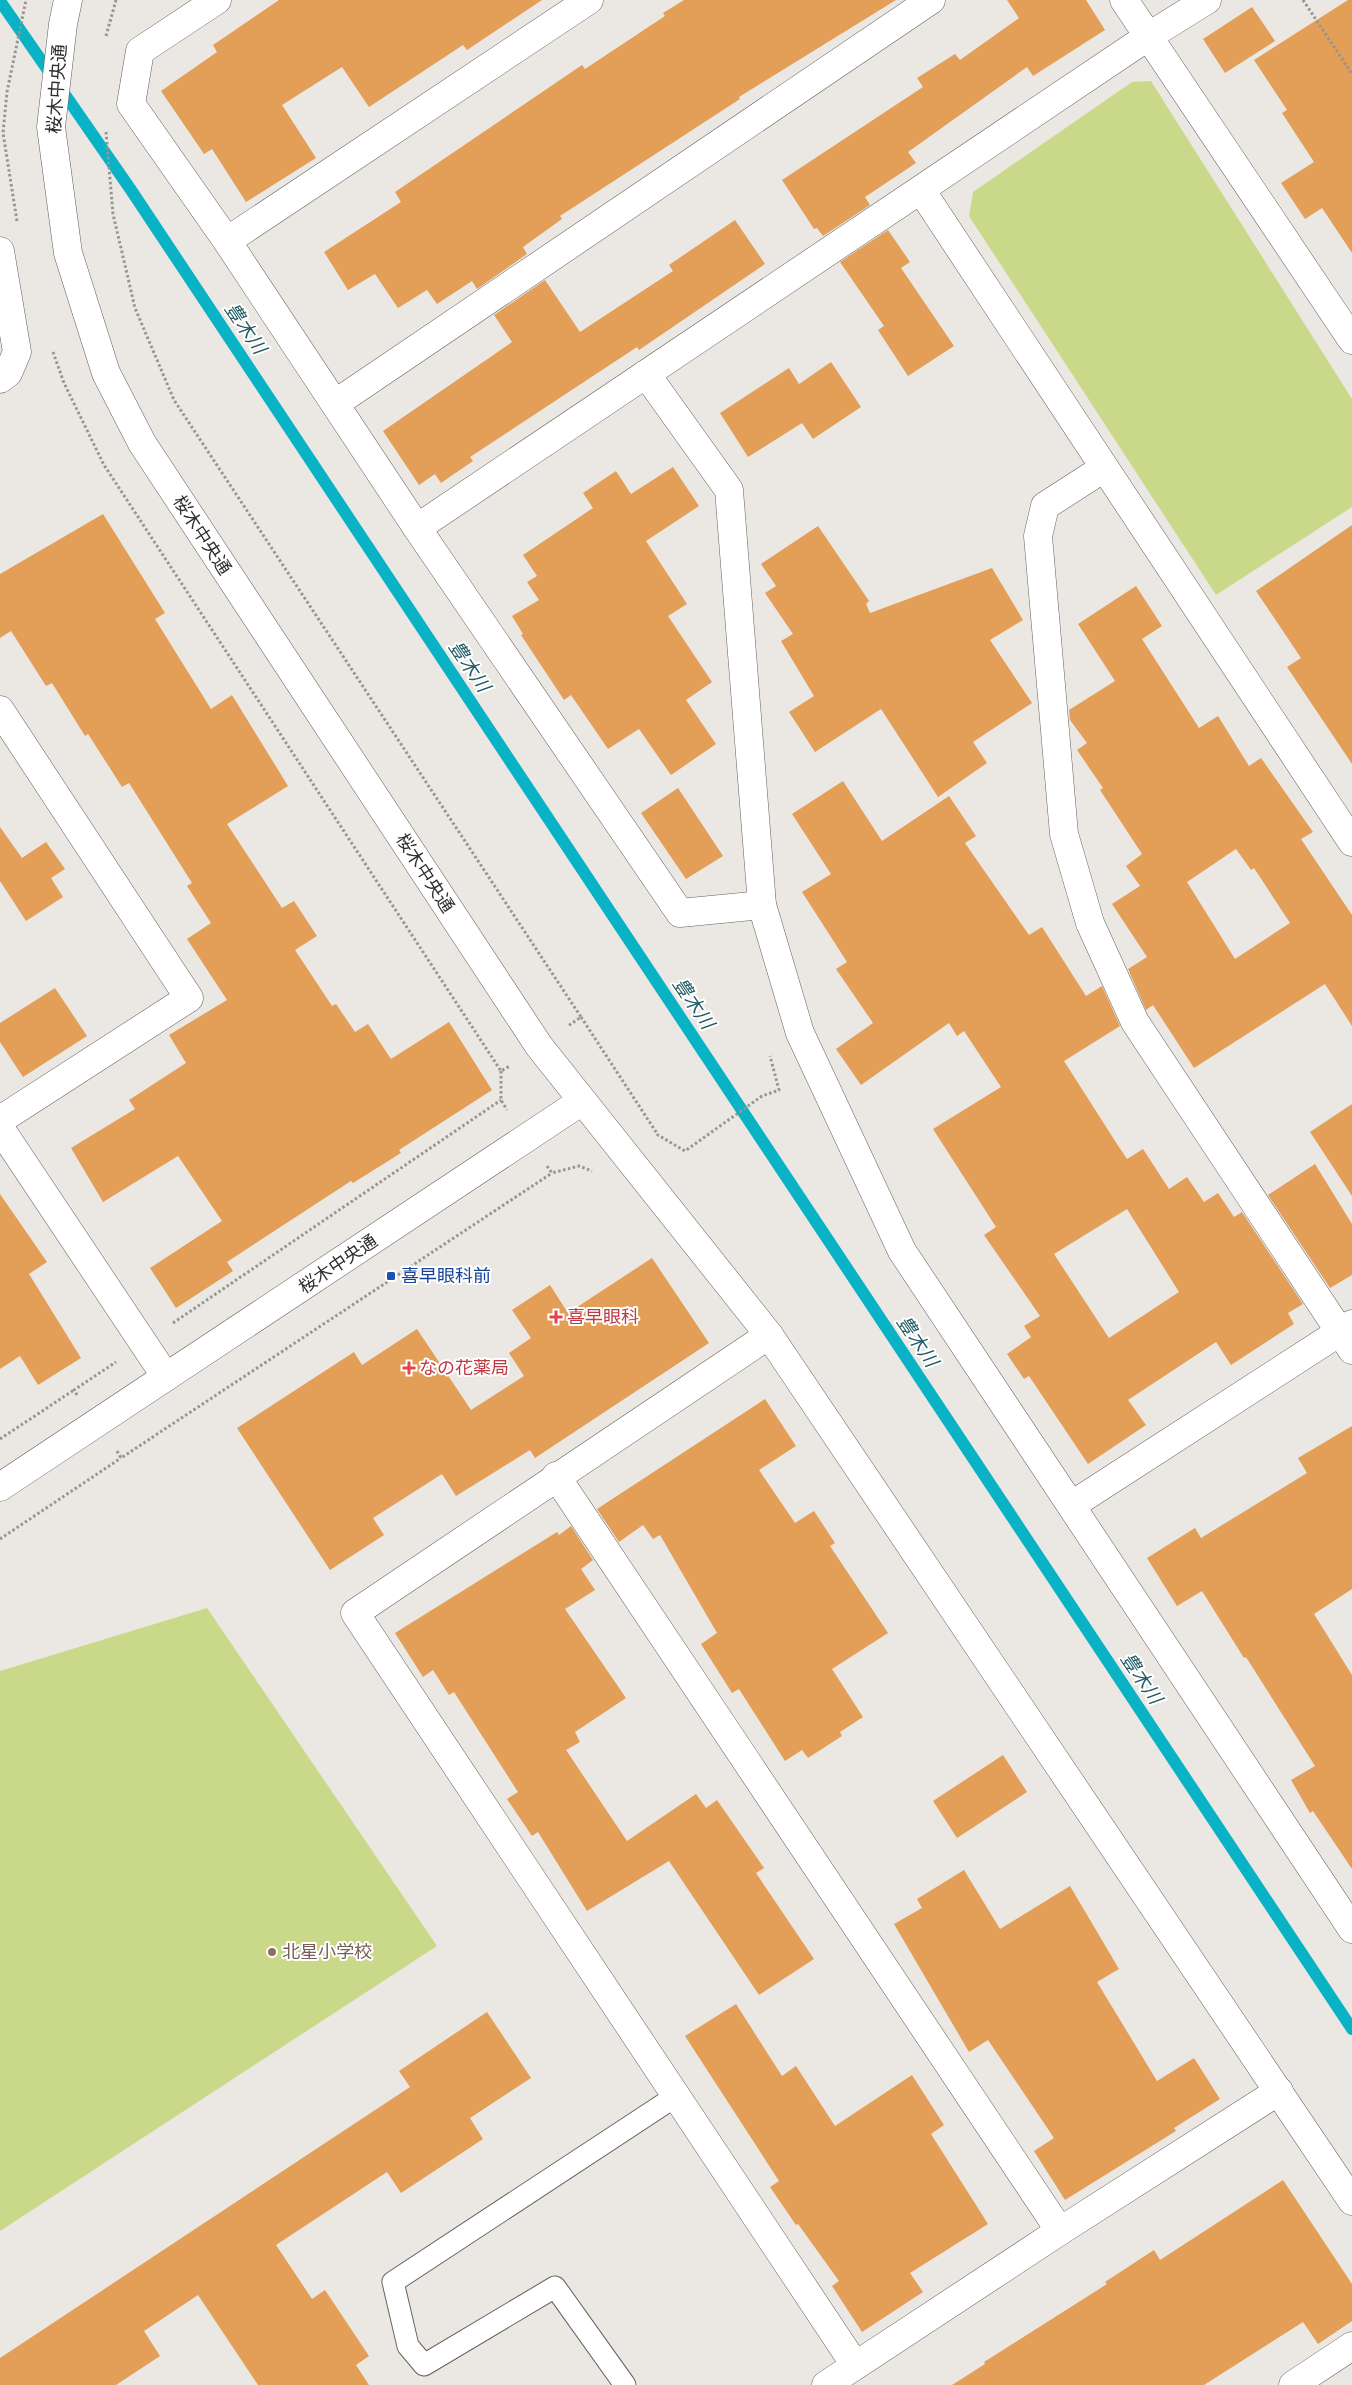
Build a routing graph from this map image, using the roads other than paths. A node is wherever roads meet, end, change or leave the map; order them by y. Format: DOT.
graph roads {
  1 [pos="218,0"];
  2 [pos="589,0"];
  3 [pos="931,0"];
  4 [pos="1124,0"];
  5 [pos="1207,0"];
  6 [pos="65,12"];
  7 [pos="1149,36"];
  8 [pos="921,190"];
  9 [pos="227,241"];
  10 [pos="0,251"];
  11 [pos="1352,340"];
  12 [pos="646,374"];
  13 [pos="0,379"];
  14 [pos="336,403"];
  15 [pos="1104,468"];
  16 [pos="418,528"];
  17 [pos="0,710"];
  18 [pos="1352,842"];
  19 [pos="762,905"];
  20 [pos="582,1101"];
  21 [pos="0,1120"];
  22 [pos="0,1128"];
  23 [pos="770,1335"];
  24 [pos="1348,1335"];
  25 [pos="166,1377"];
  26 [pos="556,1476"];
  27 [pos="0,1487"];
  28 [pos="1072,1505"];
  29 [pos="1352,1929"];
  30 [pos="1278,2091"];
  31 [pos="676,2096"];
  32 [pos="1352,2200"];
  33 [pos="1060,2231"];
  34 [pos="1352,2346"];
  35 [pos="855,2365"];
  36 [pos="625,2385"];
  37 [pos="826,2385"];
  38 [pos="1294,2385"];
  1 -- 9 [label="street"];
  2 -- 9 [label="street"];
  3 -- 14 [label="street"];
  4 -- 7 [label="street"];
  5 -- 7 [label="street"];
  6 -- 20 [label="street, 桜木中央通"];
  7 -- 8 [label="street"];
  7 -- 11 [label="street"];
  8 -- 12 [label="street"];
  8 -- 15 [label="street"];
  9 -- 14 [label="street"];
  10 -- 13 [label="street"];
  12 -- 16 [label="street"];
  12 -- 19 [label="street"];
  14 -- 16 [label="street"];
  15 -- 18 [label="street"];
  15 -- 24 [label="street"];
  16 -- 19 [label="street"];
  17 -- 21 [label="street"];
  19 -- 28 [label="street"];
  20 -- 23 [label="street"];
  20 -- 25 [label="street, 桜木中央通"];
  22 -- 25 [label="street"];
  23 -- 26 [label="street"];
  23 -- 30 [label="street"];
  24 -- 28 [label="street"];
  25 -- 27 [label="street, 桜木中央通"];
  26 -- 31 [label="street"];
  26 -- 33 [label="street"];
  28 -- 29 [label="street"];
  30 -- 32 [label="street"];
  30 -- 33 [label="street"];
  31 -- 35 [label="street"];
  31 -- 36 [label="lane"];
  33 -- 35 [label="street"];
  34 -- 38 [label="street"];
  35 -- 37 [label="street"];
}
